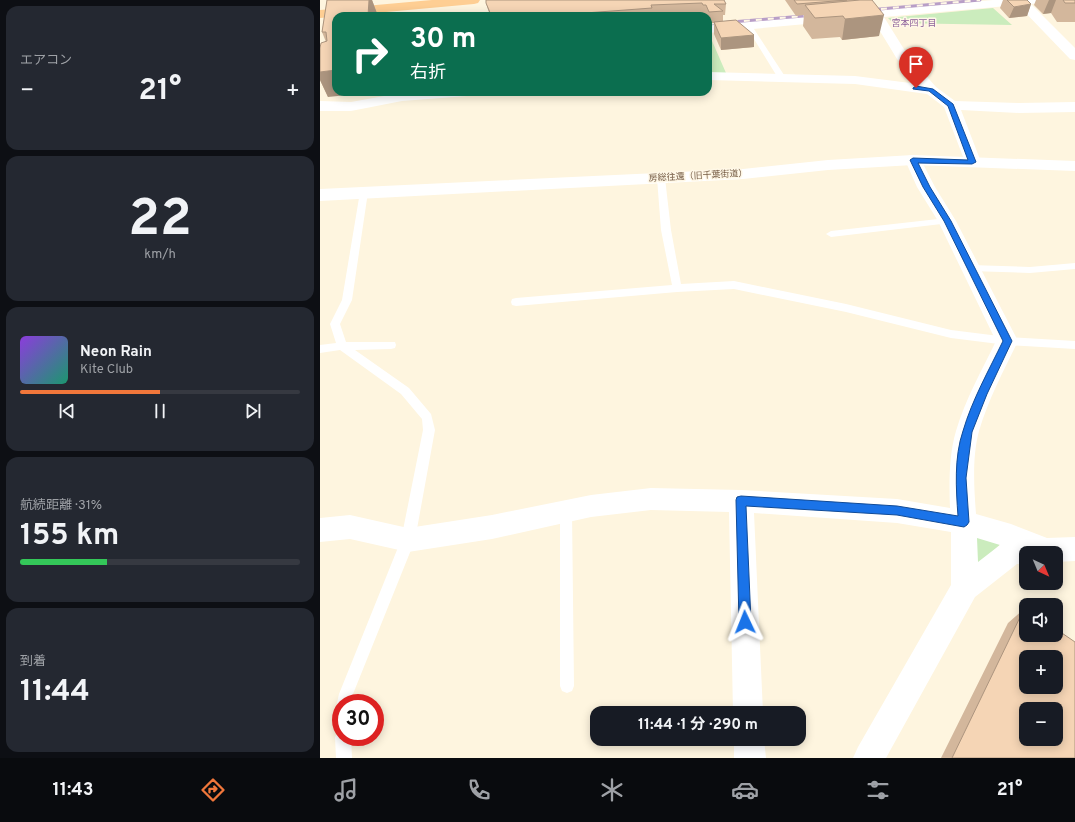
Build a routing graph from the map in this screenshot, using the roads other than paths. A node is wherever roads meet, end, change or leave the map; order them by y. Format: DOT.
graph roads {
  1 [pos="474,0"];
  2 [pos="866,0"];
  3 [pos="1036,0"];
  4 [pos="1021,1"];
  5 [pos="342,12"];
  6 [pos="332,13"];
  7 [pos="320,14"];
  8 [pos="876,14"];
  9 [pos="749,26"];
  10 [pos="712,29"];
  11 [pos="1073,51"];
  12 [pos="712,76"];
  13 [pos="782,78"];
  14 [pos="931,90"];
  15 [pos="416,96"];
  16 [pos="951,105"];
  17 [pos="320,106"];
  18 [pos="1075,107"];
  19 [pos="913,160"];
  20 [pos="972,162"];
  21 [pos="1075,166"];
  22 [pos="661,178"];
  23 [pos="364,192"];
  24 [pos="320,195"];
  25 [pos="947,221"];
  26 [pos="832,234"];
  27 [pos="1075,266"];
  28 [pos="970,268"];
  29 [pos="677,288"];
  30 [pos="516,302"];
  31 [pos="1007,341"];
  32 [pos="391,345"];
  33 [pos="1075,345"];
  34 [pos="342,346"];
  35 [pos="320,349"];
  36 [pos="741,500"];
  37 [pos="566,512"];
  38 [pos="964,522"];
  39 [pos="320,530"];
  40 [pos="408,540"];
  41 [pos="1036,546"];
  42 [pos="1063,549"];
  43 [pos="1075,549"];
  44 [pos="1019,551"];
  45 [pos="965,588"];
  46 [pos="567,686"];
  47 [pos="346,694"];
  48 [pos="748,706"];
  49 [pos="343,746"];
  50 [pos="749,746"];
  51 [pos="344,758"];
  52 [pos="750,758"];
  53 [pos="869,758"];
  1 -- 5 [label="highway"];
  2 -- 8 [label="street"];
  3 -- 4 [label="street"];
  4 -- 8 [label="street"];
  4 -- 11 [label="street"];
  6 -- 7 [label="highway"];
  8 -- 9 [label="street"];
  8 -- 14 [label="street"];
  9 -- 10 [label="street"];
  9 -- 13 [label="lane"];
  12 -- 13 [label="street"];
  13 -- 14 [label="street"];
  14 -- 16 [label="street"];
  15 -- 17 [label="street"];
  16 -- 18 [label="street"];
  16 -- 20 [label="street"];
  19 -- 20 [label="street, 房総往還（旧千葉街道）"];
  19 -- 22 [label="street, 房総往還（旧千葉街道）"];
  19 -- 25 [label="street"];
  20 -- 21 [label="street, 房総往還（旧千葉街道）"];
  22 -- 23 [label="street, 房総往還（旧千葉街道）"];
  22 -- 29 [label="lane"];
  23 -- 24 [label="street, 房総往還（旧千葉街道）"];
  23 -- 34 [label="lane"];
  25 -- 26 [label="lane"];
  25 -- 28 [label="street"];
  27 -- 28 [label="lane"];
  28 -- 31 [label="street"];
  29 -- 30 [label="lane"];
  29 -- 31 [label="lane"];
  31 -- 33 [label="lane"];
  31 -- 38 [label="street"];
  32 -- 34 [label="lane"];
  34 -- 35 [label="lane"];
  34 -- 40 [label="lane"];
  36 -- 37 [label="street"];
  36 -- 38 [label="street"];
  36 -- 48 [label="street"];
  37 -- 40 [label="street"];
  37 -- 46 [label="lane"];
  38 -- 41 [label="street"];
  38 -- 45 [label="street"];
  39 -- 40 [label="street"];
  40 -- 47 [label="lane"];
  42 -- 43 [label="street"];
  44 -- 45 [label="street"];
  45 -- 53 [label="street"];
  49 -- 51 [label="lane"];
  50 -- 52 [label="street"];
}
